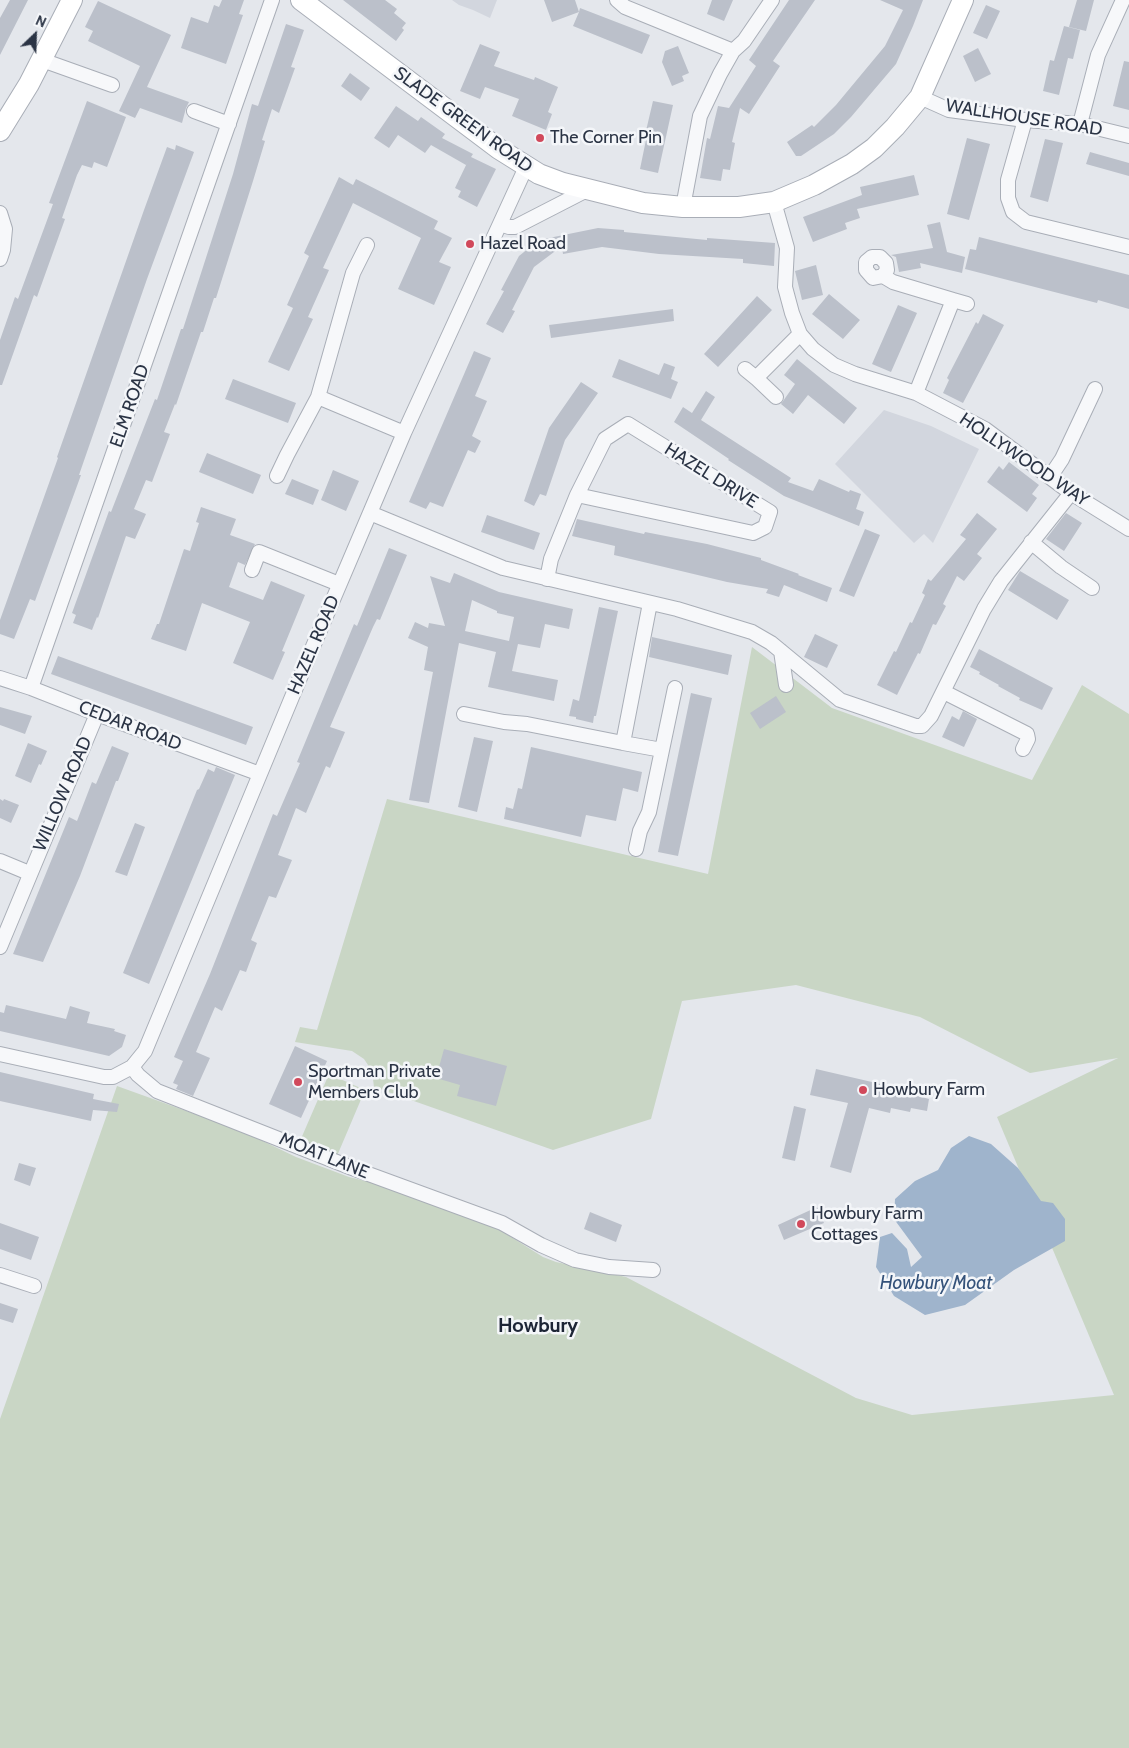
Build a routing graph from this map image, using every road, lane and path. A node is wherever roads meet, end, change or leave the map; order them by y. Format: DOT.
graph roads {
  1 [pos="72,0"];
  2 [pos="272,0"];
  3 [pos="301,0"];
  4 [pos="617,0"];
  5 [pos="772,0"];
  6 [pos="963,0"];
  7 [pos="1123,0"];
  8 [pos="733,51"];
  9 [pos="42,60"];
  10 [pos="112,85"];
  11 [pos="920,97"];
  12 [pos="194,111"];
  13 [pos="1025,120"];
  14 [pos="229,124"];
  15 [pos="1080,124"];
  16 [pos="0,131"];
  17 [pos="1129,136"];
  18 [pos="526,167"];
  19 [pos="587,190"];
  20 [pos="774,202"];
  21 [pos="683,207"];
  22 [pos="0,213"];
  23 [pos="500,224"];
  24 [pos="367,245"];
  25 [pos="1129,247"];
  26 [pos="0,259"];
  27 [pos="883,276"];
  28 [pos="953,300"];
  29 [pos="967,304"];
  30 [pos="800,334"];
  31 [pos="1095,390"];
  32 [pos="916,392"];
  33 [pos="318,397"];
  34 [pos="776,398"];
  35 [pos="404,433"];
  36 [pos="277,476"];
  37 [pos="1050,477"];
  38 [pos="1071,493"];
  39 [pos="577,495"];
  40 [pos="370,513"];
  41 [pos="1129,529"];
  42 [pos="1031,542"];
  43 [pos="252,570"];
  44 [pos="547,580"];
  45 [pos="339,584"];
  46 [pos="1092,588"];
  47 [pos="650,602"];
  48 [pos="780,651"];
  49 [pos="0,678"];
  50 [pos="786,685"];
  51 [pos="31,688"];
  52 [pos="675,688"];
  53 [pos="944,692"];
  54 [pos="97,714"];
  55 [pos="464,714"];
  56 [pos="623,743"];
  57 [pos="1023,749"];
  58 [pos="662,750"];
  59 [pos="260,774"];
  60 [pos="636,848"];
  61 [pos="0,860"];
  62 [pos="29,873"];
  63 [pos="0,947"];
  64 [pos="0,1054"];
  65 [pos="132,1067"];
  66 [pos="653,1270"];
  67 [pos="0,1275"];
  68 [pos="34,1286"];
  1 -- 9 [label="street"];
  2 -- 14 [label="street, ELM ROAD"];
  3 -- 18 [label="street, SLADE GREEN ROAD"];
  4 -- 8 [label="street"];
  5 -- 8 [label="street"];
  6 -- 11 [label="street, SLADE GREEN ROAD"];
  7 -- 15 [label="street"];
  8 -- 21 [label="street"];
  9 -- 10 [label="street"];
  9 -- 16 [label="street"];
  11 -- 13 [label="street, WALLHOUSE ROAD"];
  11 -- 20 [label="street, SLADE GREEN ROAD"];
  12 -- 14 [label="street"];
  13 -- 15 [label="street, WALLHOUSE ROAD"];
  13 -- 25 [label="street"];
  14 -- 51 [label="street, ELM ROAD"];
  15 -- 17 [label="street, WALLHOUSE ROAD"];
  18 -- 19 [label="street, SLADE GREEN ROAD"];
  18 -- 23 [label="street, HAZEL ROAD"];
  19 -- 21 [label="street, SLADE GREEN ROAD"];
  19 -- 23 [label="street"];
  20 -- 21 [label="street, SLADE GREEN ROAD"];
  20 -- 30 [label="street, HOLLYWOOD WAY"];
  22 -- 26 [label="street"];
  23 -- 35 [label="street, HAZEL ROAD"];
  24 -- 33 [label="street"];
  27 -- 28 [label="street"];
  28 -- 29 [label="street"];
  28 -- 32 [label="street"];
  30 -- 32 [label="street, HOLLYWOOD WAY"];
  30 -- 34 [label="street"];
  31 -- 37 [label="street"];
  32 -- 37 [label="street, HOLLYWOOD WAY"];
  33 -- 35 [label="street"];
  33 -- 36 [label="street"];
  35 -- 40 [label="street, HAZEL ROAD"];
  37 -- 38 [label="street, HOLLYWOOD WAY"];
  38 -- 41 [label="street, HOLLYWOOD WAY"];
  38 -- 42 [label="street"];
  39 -- 39 [label="street, HAZEL DRIVE"];
  39 -- 44 [label="street, HAZEL DRIVE"];
  40 -- 44 [label="street"];
  40 -- 45 [label="street, HAZEL ROAD"];
  42 -- 46 [label="street"];
  42 -- 53 [label="street"];
  43 -- 45 [label="street"];
  44 -- 47 [label="street"];
  45 -- 59 [label="street, HAZEL ROAD"];
  47 -- 48 [label="street"];
  47 -- 56 [label="street"];
  48 -- 50 [label="street"];
  48 -- 53 [label="street"];
  49 -- 51 [label="street, CEDAR ROAD"];
  51 -- 54 [label="street, CEDAR ROAD"];
  52 -- 58 [label="street"];
  53 -- 57 [label="street"];
  54 -- 59 [label="street, CEDAR ROAD"];
  54 -- 62 [label="street, WILLOW ROAD"];
  55 -- 56 [label="street"];
  56 -- 58 [label="street"];
  58 -- 60 [label="street"];
  59 -- 65 [label="street, HAZEL ROAD"];
  61 -- 62 [label="street, WILLOW ROAD"];
  62 -- 63 [label="street, WILLOW ROAD"];
  64 -- 65 [label="street"];
  65 -- 66 [label="street, MOAT LANE"];
  67 -- 68 [label="street"];
}
